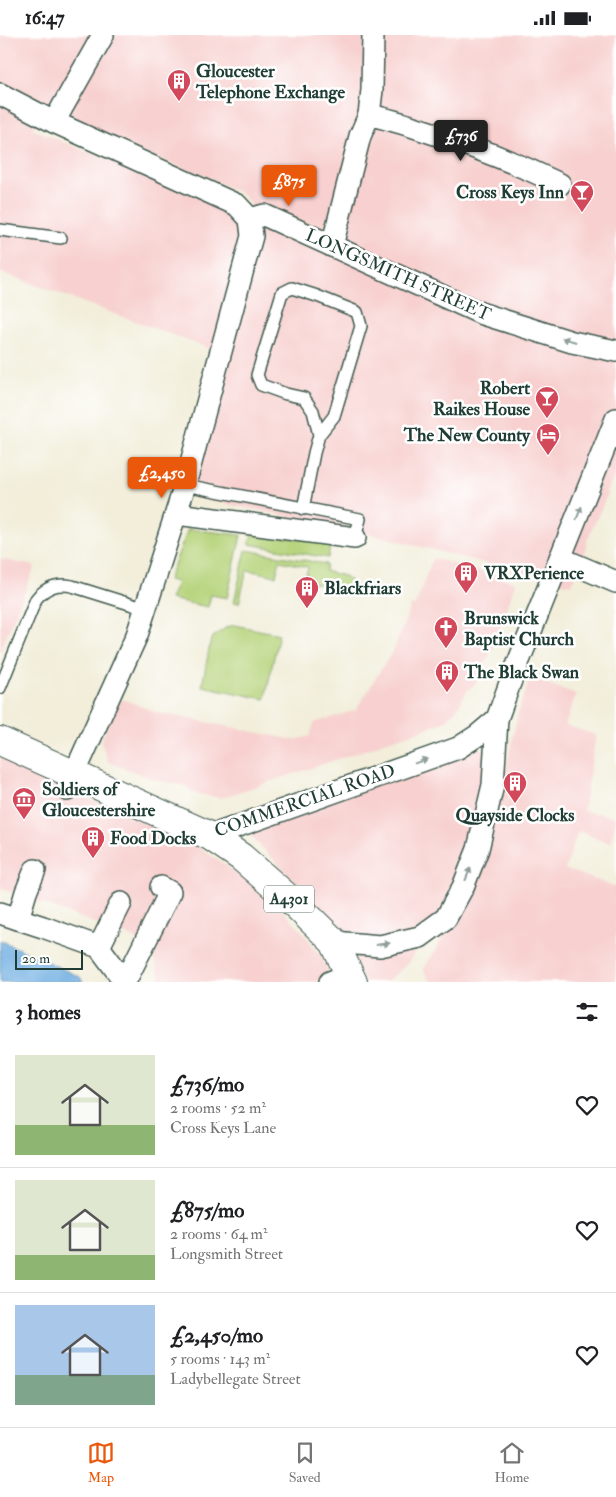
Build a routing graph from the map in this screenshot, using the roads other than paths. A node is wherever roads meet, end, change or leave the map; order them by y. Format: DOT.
graph roads {
  1 [pos="103,35"];
  2 [pos="373,35"];
  3 [pos="0,94"];
  4 [pos="369,115"];
  5 [pos="54,122"];
  6 [pos="560,184"];
  7 [pos="250,219"];
  8 [pos="0,230"];
  9 [pos="61,238"];
  10 [pos="332,246"];
  11 [pos="616,351"];
  12 [pos="616,419"];
  13 [pos="319,435"];
  14 [pos="185,485"];
  15 [pos="303,509"];
  16 [pos="177,514"];
  17 [pos="354,537"];
  18 [pos="560,558"];
  19 [pos="616,582"];
  20 [pos="146,609"];
  21 [pos="0,687"];
  22 [pos="497,719"];
  23 [pos="0,741"];
  24 [pos="70,782"];
  25 [pos="210,836"];
  26 [pos="35,870"];
  27 [pos="160,887"];
  28 [pos="121,903"];
  29 [pos="9,916"];
  30 [pos="334,942"];
  31 [pos="99,947"];
  32 [pos="345,979"];
  33 [pos="125,982"];
  1 -- 5 [label="street"];
  2 -- 4 [label="street"];
  3 -- 5 [label="street"];
  4 -- 6 [label="street"];
  4 -- 10 [label="street"];
  5 -- 7 [label="street"];
  7 -- 10 [label="street, LONGSMITH STREET"];
  7 -- 14 [label="street"];
  8 -- 9 [label="lane"];
  11 -- 10 [label="street, LONGSMITH STREET, one-way"];
  18 -- 12 [label="street, one-way"];
  13 -- 13 [label="lane"];
  13 -- 15 [label="lane"];
  14 -- 15 [label="lane"];
  14 -- 16 [label="street"];
  15 -- 17 [label="lane"];
  16 -- 17 [label="street"];
  16 -- 20 [label="street"];
  18 -- 19 [label="street"];
  18 -- 22 [label="street"];
  20 -- 21 [label="lane"];
  20 -- 24 [label="street"];
  25 -- 22 [label="street, COMMERCIAL ROAD, one-way"];
  30 -- 22 [label="street, one-way"];
  23 -- 24 [label="main road, COMMERCIAL ROAD / A4301"];
  24 -- 25 [label="main road, COMMERCIAL ROAD / A4301"];
  25 -- 30 [label="main road, A4301"];
  26 -- 29 [label="street"];
  27 -- 33 [label="street"];
  28 -- 31 [label="street"];
  29 -- 31 [label="street"];
  30 -- 32 [label="main road, A4301"];
  31 -- 33 [label="street"];
}
